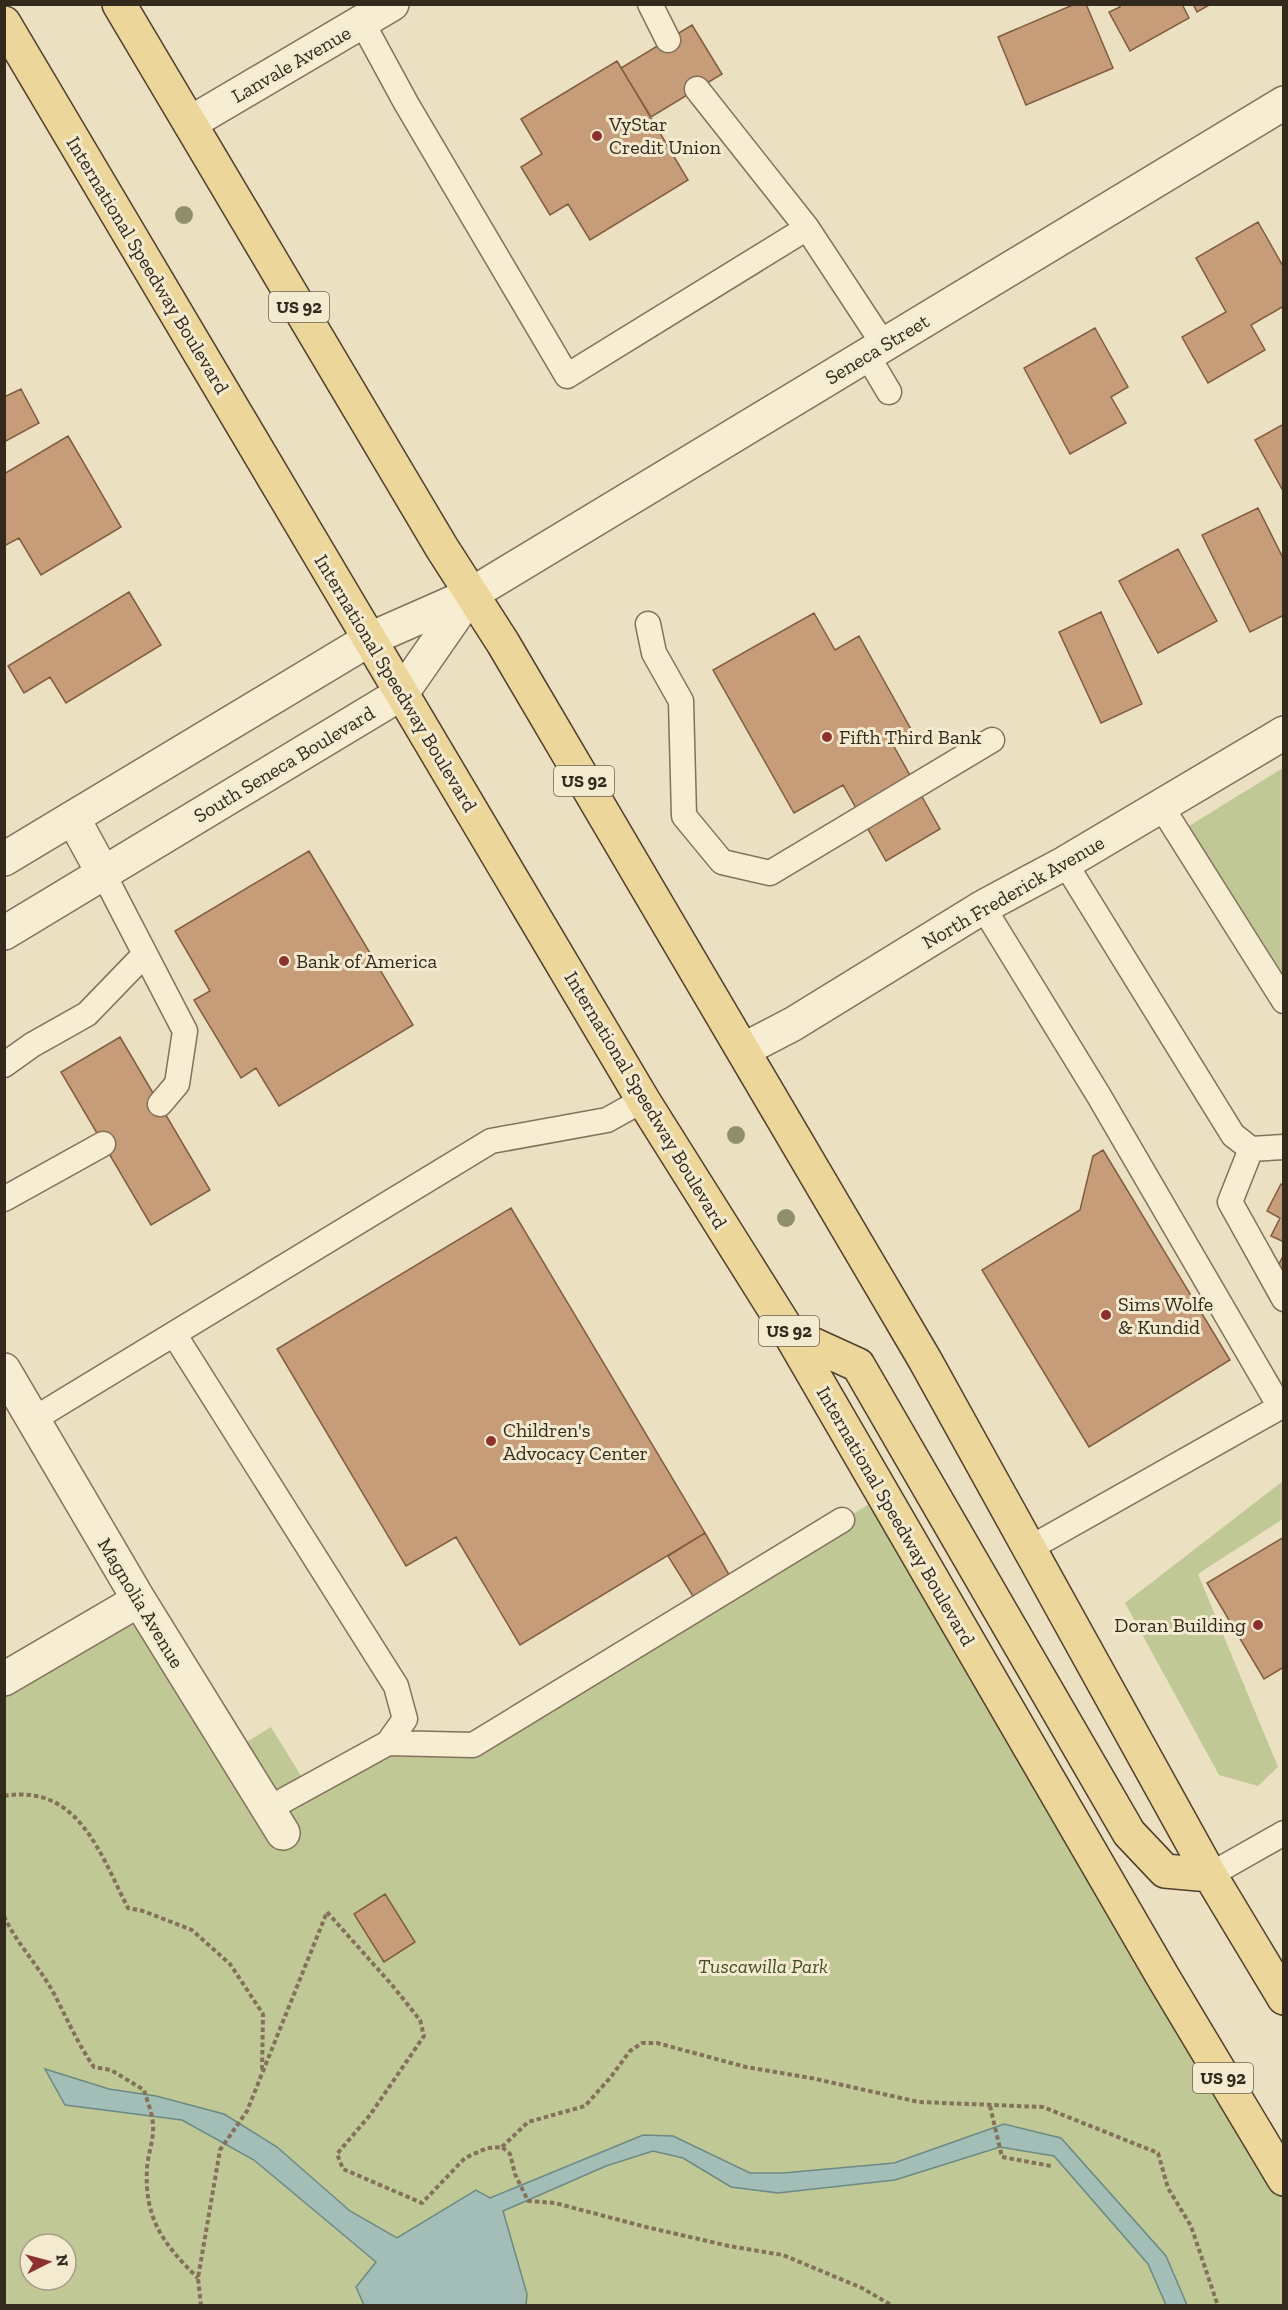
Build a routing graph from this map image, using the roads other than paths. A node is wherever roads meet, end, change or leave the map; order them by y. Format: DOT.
graph roads {
  1 [pos="119,4"];
  2 [pos="392,4"];
  3 [pos="650,4"];
  4 [pos="362,22"];
  5 [pos="4,23"];
  6 [pos="668,40"];
  7 [pos="697,89"];
  8 [pos="1284,104"];
  9 [pos="190,123"];
  10 [pos="807,228"];
  11 [pos="875,350"];
  12 [pos="889,392"];
  13 [pos="470,594"];
  14 [pos="648,624"];
  15 [pos="370,639"];
  16 [pos="402,693"];
  17 [pos="1284,733"];
  18 [pos="992,740"];
  19 [pos="1161,806"];
  20 [pos="73,818"];
  21 [pos="4,859"];
  22 [pos="1065,863"];
  23 [pos="103,873"];
  24 [pos="983,908"];
  25 [pos="4,933"];
  26 [pos="145,954"];
  27 [pos="1284,1001"];
  28 [pos="743,1050"];
  29 [pos="4,1065"];
  30 [pos="643,1100"];
  31 [pos="160,1104"];
  32 [pos="103,1144"];
  33 [pos="1284,1147"];
  34 [pos="1251,1149"];
  35 [pos="4,1199"];
  36 [pos="1284,1299"];
  37 [pos="174,1334"];
  38 [pos="790,1334"];
  39 [pos="4,1370"];
  40 [pos="33,1419"];
  41 [pos="842,1520"];
  42 [pos="1030,1548"];
  43 [pos="139,1600"];
  44 [pos="4,1679"];
  45 [pos="388,1743"];
  46 [pos="275,1821"];
  47 [pos="1284,1833"];
  48 [pos="1210,1875"];
  49 [pos="1284,1998"];
  50 [pos="1284,2179"];
  1 -- 9 [label="main road, US 92"];
  2 -- 4 [label="street, Lanvale Avenue"];
  3 -- 6 [label="lane"];
  4 -- 9 [label="street, Lanvale Avenue"];
  4 -- 10 [label="lane"];
  5 -- 15 [label="main road, International Speedway Boulevard / US 92"];
  7 -- 10 [label="lane"];
  8 -- 11 [label="street, Seneca Street"];
  9 -- 13 [label="main road, US 92"];
  10 -- 11 [label="lane"];
  11 -- 12 [label="lane"];
  11 -- 13 [label="street, Seneca Street"];
  13 -- 15 [label="street"];
  13 -- 16 [label="street, South Seneca Boulevard"];
  13 -- 28 [label="main road, US 92"];
  14 -- 18 [label="lane"];
  15 -- 16 [label="main road, International Speedway Boulevard / US 92"];
  15 -- 20 [label="street"];
  16 -- 23 [label="street, South Seneca Boulevard"];
  16 -- 30 [label="main road, International Speedway Boulevard / US 92"];
  17 -- 19 [label="street, North Frederick Avenue"];
  19 -- 22 [label="street, North Frederick Avenue"];
  19 -- 27 [label="lane"];
  20 -- 21 [label="street"];
  20 -- 23 [label="street"];
  22 -- 24 [label="street, North Frederick Avenue"];
  22 -- 34 [label="lane"];
  23 -- 25 [label="street, South Seneca Boulevard"];
  23 -- 26 [label="lane"];
  24 -- 28 [label="street, North Frederick Avenue"];
  24 -- 42 [label="lane"];
  26 -- 29 [label="lane"];
  26 -- 31 [label="lane"];
  28 -- 42 [label="main road, US 92"];
  30 -- 37 [label="lane"];
  30 -- 38 [label="main road, International Speedway Boulevard / US 92"];
  32 -- 35 [label="lane"];
  33 -- 34 [label="lane"];
  34 -- 36 [label="lane"];
  37 -- 40 [label="lane"];
  37 -- 45 [label="lane"];
  38 -- 48 [label="main road"];
  38 -- 50 [label="main road, International Speedway Boulevard / US 92"];
  39 -- 40 [label="street, Magnolia Avenue"];
  40 -- 43 [label="street, Magnolia Avenue"];
  41 -- 45 [label="lane"];
  42 -- 48 [label="main road, US 92"];
  43 -- 44 [label="street"];
  43 -- 46 [label="street, Magnolia Avenue"];
  45 -- 46 [label="lane"];
  47 -- 48 [label="lane"];
  48 -- 49 [label="main road, US 92"];
}
